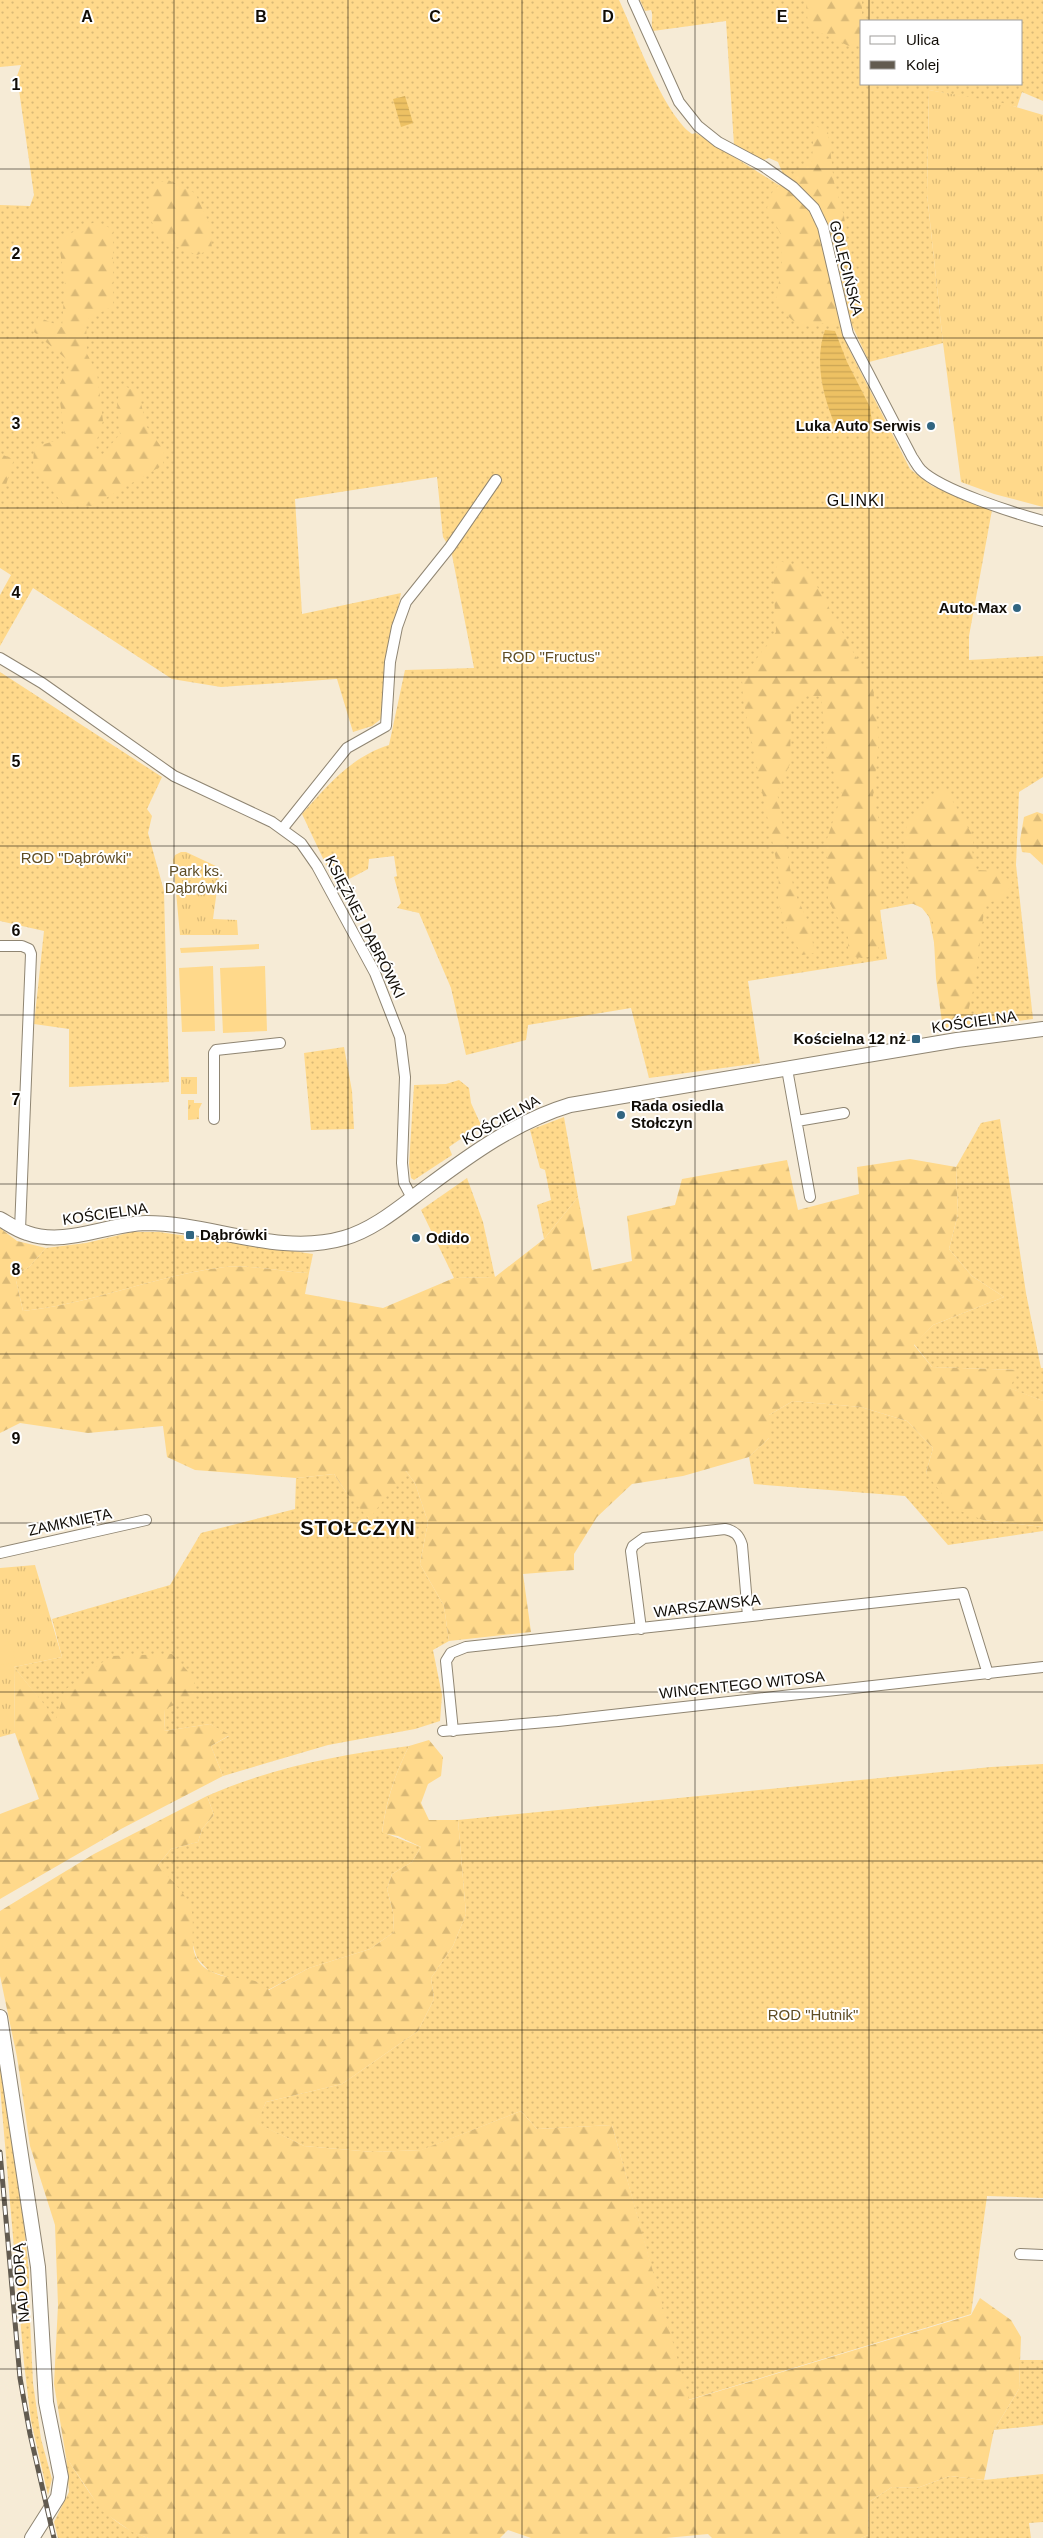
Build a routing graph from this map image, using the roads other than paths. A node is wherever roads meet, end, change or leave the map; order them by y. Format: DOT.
graph roads {
  1 [pos="633,0"];
  2 [pos="496,480"];
  3 [pos="1043,521"];
  4 [pos="0,658"];
  5 [pos="283,828"];
  6 [pos="0,946"];
  7 [pos="1043,1029"];
  8 [pos="280,1043"];
  9 [pos="787,1069"];
  10 [pos="844,1113"];
  11 [pos="214,1119"];
  12 [pos="797,1122"];
  13 [pos="412,1198"];
  14 [pos="810,1198"];
  15 [pos="0,1219"];
  16 [pos="20,1230"];
  17 [pos="146,1520"];
  18 [pos="0,1553"];
  19 [pos="748,1616"];
  20 [pos="641,1629"];
  21 [pos="1043,1667"];
  22 [pos="988,1674"];
  23 [pos="448,1731"];
  24 [pos="0,2017"];
  25 [pos="1020,2254"];
  26 [pos="1043,2255"];
  27 [pos="32,2538"];
  1 -- 3 [label="street, GOLĘCIŃSKA"];
  2 -- 5 [label="street"];
  4 -- 5 [label="street, KSIĘŻNEJ DĄBRÓWKI"];
  5 -- 13 [label="street, KSIĘŻNEJ DĄBRÓWKI"];
  6 -- 16 [label="street"];
  7 -- 9 [label="street, KOŚCIELNA"];
  8 -- 11 [label="street"];
  9 -- 12 [label="street"];
  9 -- 13 [label="street, KOŚCIELNA"];
  10 -- 12 [label="street"];
  12 -- 14 [label="street"];
  13 -- 16 [label="street, KOŚCIELNA"];
  15 -- 16 [label="street, KOŚCIELNA"];
  17 -- 18 [label="street, ZAMKNIĘTA"];
  19 -- 20 [label="street, WARSZAWSKA"];
  19 -- 20 [label="street"];
  19 -- 22 [label="street, WARSZAWSKA"];
  20 -- 23 [label="street, WARSZAWSKA"];
  21 -- 22 [label="street, WINCENTEGO WITOSA"];
  22 -- 23 [label="street, WINCENTEGO WITOSA"];
  24 -- 27 [label="street, NAD ODRĄ"];
  25 -- 26 [label="street"];
}
